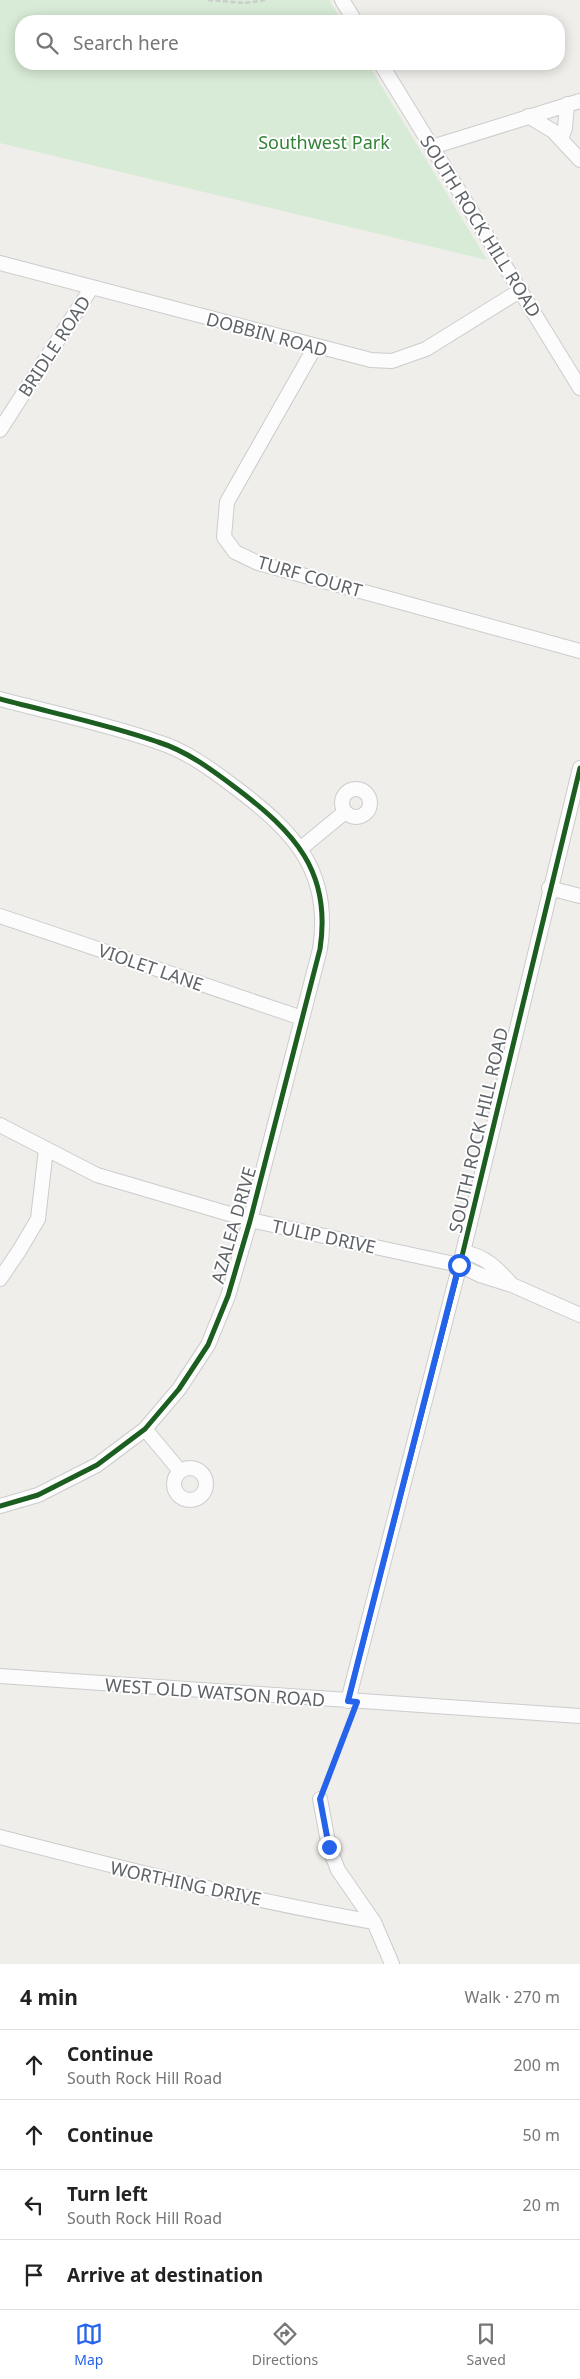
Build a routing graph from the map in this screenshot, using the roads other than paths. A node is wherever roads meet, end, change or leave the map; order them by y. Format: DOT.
graph roads {
  1 [pos="342,0"];
  2 [pos="351,15"];
  3 [pos="385,70"];
  4 [pos="573,103"];
  5 [pos="528,116"];
  6 [pos="561,139"];
  7 [pos="432,147"];
  8 [pos="580,160"];
  9 [pos="0,263"];
  10 [pos="92,288"];
  11 [pos="522,290"];
  12 [pos="315,347"];
  13 [pos="580,388"];
  14 [pos="0,430"];
  15 [pos="580,651"];
  16 [pos="0,700"];
  17 [pos="580,768"];
  18 [pos="346,812"];
  19 [pos="300,849"];
  20 [pos="549,888"];
  21 [pos="580,896"];
  22 [pos="0,916"];
  23 [pos="302,1018"];
  24 [pos="0,1125"];
  25 [pos="46,1149"];
  26 [pos="250,1220"];
  27 [pos="461,1258"];
  28 [pos="0,1279"];
  29 [pos="580,1315"];
  30 [pos="145,1429"];
  31 [pos="180,1472"];
  32 [pos="0,1506"];
  33 [pos="0,1676"];
  34 [pos="352,1702"];
  35 [pos="580,1716"];
  36 [pos="320,1799"];
  37 [pos="0,1837"];
  38 [pos="374,1922"];
  39 [pos="392,1964"];
  1 -- 2 [label="street"];
  3 -- 7 [label="street, SOUTH ROCK HILL ROAD"];
  4 -- 5 [label="street"];
  4 -- 6 [label="street"];
  5 -- 6 [label="street"];
  5 -- 7 [label="street"];
  6 -- 8 [label="street"];
  7 -- 11 [label="street, SOUTH ROCK HILL ROAD"];
  9 -- 10 [label="street, DOBBIN ROAD"];
  10 -- 12 [label="street, DOBBIN ROAD"];
  10 -- 14 [label="street, BRIDLE ROAD"];
  11 -- 12 [label="street, DOBBIN ROAD"];
  11 -- 13 [label="street, SOUTH ROCK HILL ROAD"];
  12 -- 15 [label="street, TURF COURT"];
  16 -- 19 [label="street, AZALEA DRIVE"];
  17 -- 20 [label="street, SOUTH ROCK HILL ROAD"];
  18 -- 19 [label="street"];
  19 -- 23 [label="street, AZALEA DRIVE"];
  20 -- 21 [label="street"];
  20 -- 27 [label="street, SOUTH ROCK HILL ROAD"];
  22 -- 23 [label="street, VIOLET LANE"];
  23 -- 26 [label="street, AZALEA DRIVE"];
  24 -- 25 [label="street, TULIP DRIVE"];
  25 -- 26 [label="street, TULIP DRIVE"];
  25 -- 28 [label="street"];
  26 -- 27 [label="street, TULIP DRIVE"];
  26 -- 30 [label="street, AZALEA DRIVE"];
  27 -- 29 [label="street, TULIP DRIVE"];
  27 -- 34 [label="street, SOUTH ROCK HILL ROAD"];
  30 -- 31 [label="street"];
  30 -- 32 [label="street, AZALEA DRIVE"];
  33 -- 34 [label="street, WEST OLD WATSON ROAD"];
  34 -- 35 [label="street, WEST OLD WATSON ROAD"];
  36 -- 38 [label="street"];
  37 -- 38 [label="street, WORTHING DRIVE"];
  38 -- 39 [label="street"];
}
